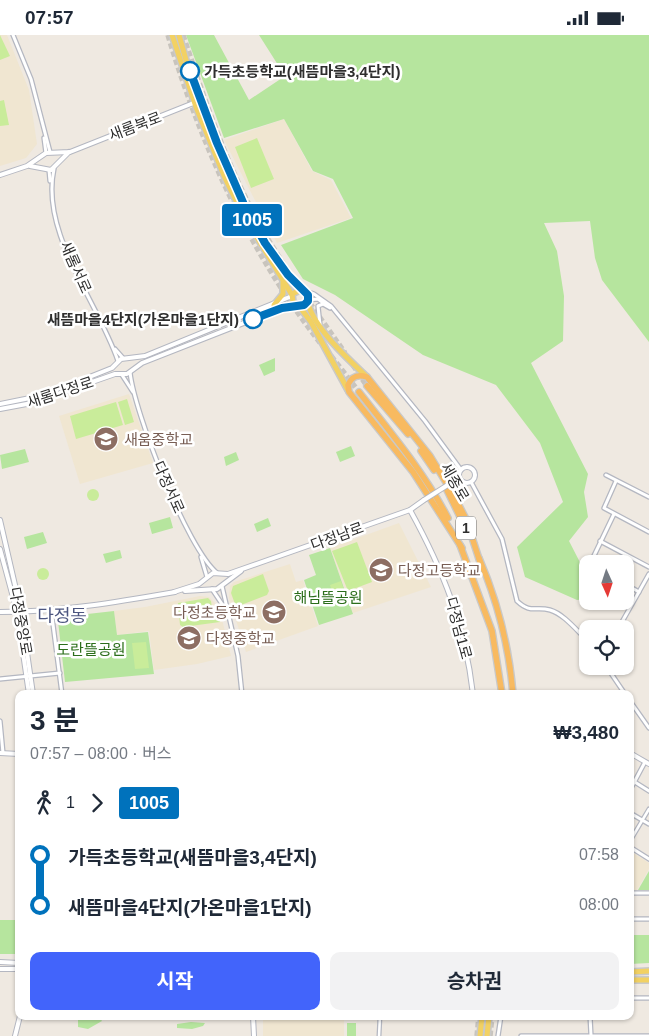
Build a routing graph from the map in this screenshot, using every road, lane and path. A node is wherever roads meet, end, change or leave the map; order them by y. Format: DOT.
graph roads {
  1 [pos="13,35"];
  2 [pos="172,35"];
  3 [pos="179,35"];
  4 [pos="198,102"];
  5 [pos="70,152"];
  6 [pos="50,153"];
  7 [pos="41,159"];
  8 [pos="58,163"];
  9 [pos="28,166"];
  10 [pos="43,167"];
  11 [pos="51,169"];
  12 [pos="0,175"];
  13 [pos="282,279"];
  14 [pos="302,290"];
  15 [pos="292,296"];
  16 [pos="308,301"];
  17 [pos="274,305"];
  18 [pos="297,306"];
  19 [pos="330,308"];
  20 [pos="334,311"];
  21 [pos="320,325"];
  22 [pos="113,347"];
  23 [pos="126,359"];
  24 [pos="117,363"];
  25 [pos="131,371"];
  26 [pos="121,374"];
  27 [pos="367,377"];
  28 [pos="367,386"];
  29 [pos="350,391"];
  30 [pos="359,391"];
  31 [pos="135,397"];
  32 [pos="0,403"];
  33 [pos="0,409"];
  34 [pos="461,470"];
  35 [pos="606,475"];
  36 [pos="460,479"];
  37 [pos="616,481"];
  38 [pos="471,482"];
  39 [pos="649,497"];
  40 [pos="410,510"];
  41 [pos="614,514"];
  42 [pos="0,519"];
  43 [pos="649,532"];
  44 [pos="600,541"];
  45 [pos="197,547"];
  46 [pos="462,548"];
  47 [pos="0,549"];
  48 [pos="594,555"];
  49 [pos="480,562"];
  50 [pos="649,567"];
  51 [pos="248,568"];
  52 [pos="219,574"];
  53 [pos="649,574"];
  54 [pos="207,578"];
  55 [pos="222,584"];
  56 [pos="211,588"];
  57 [pos="634,589"];
  58 [pos="174,592"];
  59 [pos="639,592"];
  60 [pos="51,609"];
  61 [pos="226,609"];
  62 [pos="0,612"];
  63 [pos="19,612"];
  64 [pos="623,620"];
  65 [pos="579,633"];
  66 [pos="60,673"];
  67 [pos="612,675"];
  68 [pos="29,676"];
  69 [pos="0,679"];
  70 [pos="29,690"];
  71 [pos="32,690"];
  72 [pos="62,690"];
  73 [pos="242,690"];
  74 [pos="472,690"];
  75 [pos="501,690"];
  76 [pos="513,690"];
  77 [pos="622,690"];
  78 [pos="634,706"];
  79 [pos="0,721"];
  80 [pos="649,727"];
  81 [pos="2,753"];
  82 [pos="15,754"];
  83 [pos="634,755"];
  84 [pos="647,763"];
  85 [pos="634,782"];
  86 [pos="649,791"];
  87 [pos="649,809"];
  88 [pos="634,815"];
  89 [pos="642,820"];
  90 [pos="649,824"];
  91 [pos="634,834"];
  92 [pos="634,850"];
  93 [pos="649,859"];
  94 [pos="634,893"];
  95 [pos="649,893"];
  96 [pos="634,919"];
  97 [pos="649,919"];
  98 [pos="0,962"];
  99 [pos="15,963"];
  100 [pos="0,969"];
  101 [pos="15,969"];
  102 [pos="649,971"];
  103 [pos="634,972"];
  104 [pos="634,980"];
  105 [pos="649,980"];
  106 [pos="634,998"];
  107 [pos="649,998"];
  108 [pos="19,1020"];
  109 [pos="253,1020"];
  110 [pos="380,1020"];
  111 [pos="482,1020"];
  112 [pos="488,1020"];
  113 [pos="500,1020"];
  114 [pos="590,1020"];
  115 [pos="591,1035"];
  116 [pos="15,1036"];
  117 [pos="254,1036"];
  118 [pos="379,1036"];
  119 [pos="480,1036"];
  120 [pos="486,1036"];
  121 [pos="498,1036"];
  122 [pos="521,1036"];
  123 [pos="649,1036"];
  1 -- 6 [label="street"];
  2 -- 4 [label="main road"];
  3 -- 4 [label="main road"];
  4 -- 5 [label="street, 새롬북로"];
  4 -- 13 [label="main road"];
  4 -- 14 [label="main road"];
  5 -- 6 [label="street, 새롬북로"];
  5 -- 8 [label="street, 새롬북로"];
  6 -- 7 [label="street"];
  6 -- 8 [label="street"];
  7 -- 9 [label="street"];
  7 -- 10 [label="street"];
  8 -- 11 [label="street, 새롬북로"];
  9 -- 10 [label="street"];
  9 -- 12 [label="street"];
  10 -- 11 [label="street"];
  11 -- 22 [label="street, 새롬서로"];
  13 -- 15 [label="main road"];
  13 -- 17 [label="main road"];
  14 -- 15 [label="main road"];
  14 -- 16 [label="main road"];
  14 -- 20 [label="street"];
  15 -- 17 [label="street"];
  15 -- 18 [label="main road"];
  16 -- 18 [label="main road"];
  16 -- 19 [label="street"];
  16 -- 21 [label="main road"];
  17 -- 23 [label="street"];
  18 -- 25 [label="street"];
  18 -- 29 [label="main road"];
  19 -- 20 [label="street"];
  19 -- 21 [label="street"];
  20 -- 34 [label="street"];
  21 -- 27 [label="main road"];
  22 -- 23 [label="street"];
  22 -- 24 [label="street, 새롬서로"];
  23 -- 24 [label="street, 새롬다정로"];
  23 -- 25 [label="street"];
  24 -- 26 [label="street"];
  24 -- 32 [label="street, 새롬다정로"];
  25 -- 26 [label="street, 새롬다정로"];
  25 -- 31 [label="street"];
  26 -- 31 [label="street"];
  26 -- 33 [label="street, 새롬다정로"];
  27 -- 29 [label="highway"];
  27 -- 49 [label="highway"];
  28 -- 49 [label="highway, 세종로 / 1"];
  29 -- 46 [label="highway"];
  30 -- 46 [label="highway, 세종로 / 1"];
  31 -- 45 [label="street, 다정서로"];
  34 -- 36 [label="street"];
  34 -- 38 [label="street"];
  35 -- 37 [label="street"];
  36 -- 38 [label="street"];
  36 -- 40 [label="street, 다정남로, bridge"];
  37 -- 39 [label="street"];
  37 -- 41 [label="street"];
  38 -- 65 [label="street"];
  40 -- 51 [label="street, 다정남로"];
  40 -- 74 [label="street, 다정남1로"];
  41 -- 43 [label="street"];
  41 -- 44 [label="street"];
  42 -- 63 [label="street, 다정중앙로"];
  44 -- 48 [label="street"];
  44 -- 50 [label="street"];
  45 -- 52 [label="street"];
  45 -- 54 [label="street"];
  46 -- 75 [label="highway, 세종로 / 1"];
  47 -- 63 [label="street, 다정중앙로"];
  49 -- 76 [label="highway, 세종로 / 1"];
  51 -- 52 [label="street"];
  51 -- 55 [label="street"];
  52 -- 54 [label="street"];
  52 -- 55 [label="street"];
  53 -- 59 [label="street"];
  54 -- 56 [label="street"];
  54 -- 58 [label="street"];
  55 -- 56 [label="street"];
  55 -- 61 [label="street"];
  56 -- 58 [label="street"];
  56 -- 61 [label="street"];
  57 -- 59 [label="street"];
  58 -- 60 [label="street"];
  59 -- 64 [label="street"];
  60 -- 63 [label="street"];
  60 -- 66 [label="street"];
  61 -- 73 [label="street"];
  62 -- 63 [label="street"];
  63 -- 68 [label="street, 다정중앙로"];
  66 -- 68 [label="street"];
  66 -- 72 [label="street"];
  67 -- 77 [label="street"];
  68 -- 69 [label="street"];
  68 -- 70 [label="street, 다정중앙로"];
  68 -- 71 [label="street, 다정중앙로"];
  78 -- 80 [label="street"];
  79 -- 81 [label="street"];
  81 -- 82 [label="street"];
  83 -- 84 [label="street"];
  84 -- 85 [label="street"];
  85 -- 86 [label="street"];
  87 -- 89 [label="street"];
  88 -- 89 [label="street"];
  89 -- 90 [label="street"];
  89 -- 91 [label="street"];
  92 -- 93 [label="street"];
  94 -- 95 [label="street"];
  96 -- 97 [label="street"];
  98 -- 99 [label="street"];
  100 -- 101 [label="street"];
  102 -- 103 [label="main road"];
  104 -- 105 [label="main road"];
  106 -- 107 [label="street"];
  108 -- 116 [label="street"];
  109 -- 117 [label="street"];
  110 -- 118 [label="street"];
  111 -- 119 [label="main road"];
  112 -- 120 [label="main road"];
  113 -- 121 [label="street"];
  114 -- 115 [label="street"];
  115 -- 122 [label="street"];
  115 -- 123 [label="street"];
}
